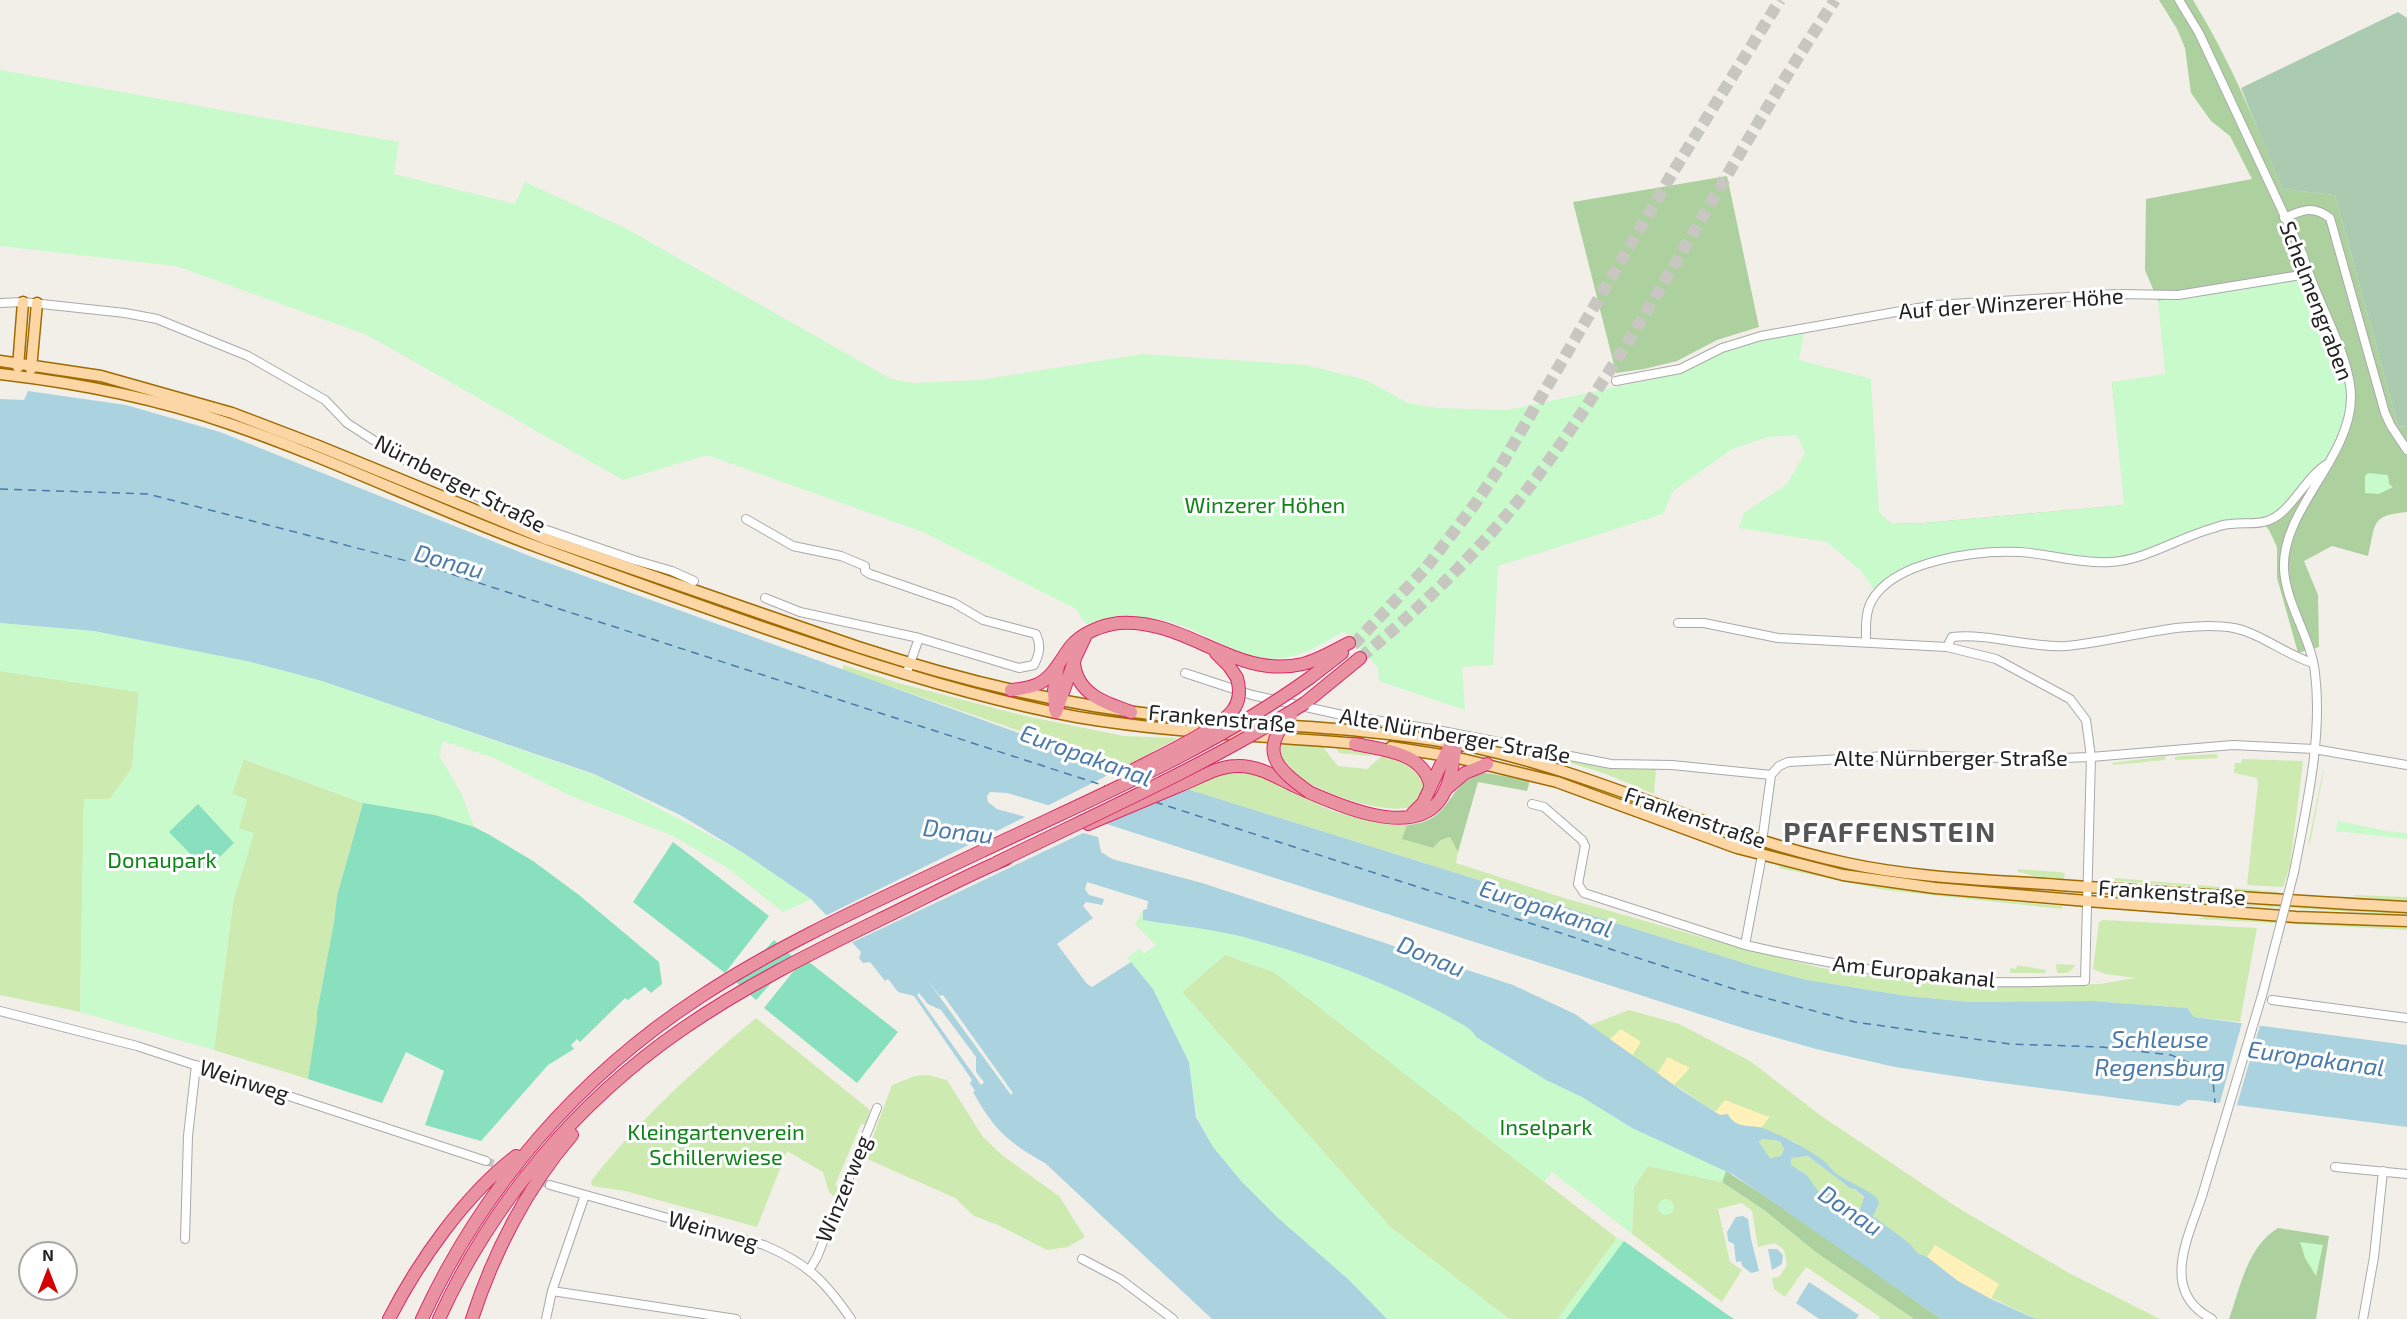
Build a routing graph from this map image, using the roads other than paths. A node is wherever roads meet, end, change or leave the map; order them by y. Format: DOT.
graph roads {
  1 [pos="2179,0"];
  2 [pos="2284,218"];
  3 [pos="2307,274"];
  4 [pos="23,302"];
  5 [pos="0,303"];
  6 [pos="37,303"];
  7 [pos="0,361"];
  8 [pos="18,362"];
  9 [pos="31,364"];
  10 [pos="0,374"];
  11 [pos="17,376"];
  12 [pos="30,378"];
  13 [pos="1616,381"];
  14 [pos="2407,450"];
  15 [pos="2329,463"];
  16 [pos="746,519"];
  17 [pos="694,581"];
  18 [pos="765,598"];
  19 [pos="1677,623"];
  20 [pos="1088,634"];
  21 [pos="919,638"];
  22 [pos="1866,642"];
  23 [pos="1203,643"];
  24 [pos="1947,647"];
  25 [pos="1360,658"];
  26 [pos="1074,662"];
  27 [pos="2313,663"];
  28 [pos="1058,666"];
  29 [pos="908,670"];
  30 [pos="1185,673"];
  31 [pos="1011,690"];
  32 [pos="1058,699"];
  33 [pos="1305,703"];
  34 [pos="1056,712"];
  35 [pos="1131,712"];
  36 [pos="1355,744"];
  37 [pos="1454,744"];
  38 [pos="2314,750"];
  39 [pos="1449,756"];
  40 [pos="2091,757"];
  41 [pos="1487,764"];
  42 [pos="2407,765"];
  43 [pos="1771,775"];
  44 [pos="1430,784"];
  45 [pos="1444,791"];
  46 [pos="1309,792"];
  47 [pos="1532,804"];
  48 [pos="1407,817"];
  49 [pos="1762,842"];
  50 [pos="982,851"];
  51 [pos="1762,855"];
  52 [pos="996,863"];
  53 [pos="2088,887"];
  54 [pos="2087,901"];
  55 [pos="2407,907"];
  56 [pos="2407,921"];
  57 [pos="1745,945"];
  58 [pos="2272,1000"];
  59 [pos="0,1011"];
  60 [pos="2407,1018"];
  61 [pos="196,1065"];
  62 [pos="628,1071"];
  63 [pos="877,1108"];
  64 [pos="532,1145"];
  65 [pos="486,1161"];
  66 [pos="2335,1167"];
  67 [pos="2383,1172"];
  68 [pos="2407,1174"];
  69 [pos="550,1185"];
  70 [pos="585,1195"];
  71 [pos="185,1239"];
  72 [pos="1082,1259"];
  73 [pos="810,1269"];
  74 [pos="552,1291"];
  75 [pos="389,1319"];
  76 [pos="422,1319"];
  77 [pos="439,1319"];
  78 [pos="472,1319"];
  79 [pos="546,1319"];
  80 [pos="736,1319"];
  81 [pos="851,1319"];
  82 [pos="1173,1319"];
  83 [pos="2212,1319"];
  84 [pos="2363,1319"];
  1 -- 2 [label="street, Schelmengraben"];
  2 -- 3 [label="street, Schelmengraben"];
  2 -- 14 [label="street"];
  3 -- 13 [label="street, Auf der Winzerer Höhe"];
  3 -- 15 [label="street, Schelmengraben"];
  4 -- 5 [label="street, Nürnberger Straße"];
  4 -- 6 [label="street, Nürnberger Straße"];
  4 -- 8 [label="main road"];
  6 -- 9 [label="main road"];
  6 -- 17 [label="street, Nürnberger Straße"];
  7 -- 8 [label="main road"];
  8 -- 9 [label="main road"];
  8 -- 11 [label="main road"];
  9 -- 12 [label="main road"];
  9 -- 29 [label="main road"];
  10 -- 11 [label="main road"];
  11 -- 12 [label="main road"];
  12 -- 29 [label="main road"];
  15 -- 22 [label="street"];
  15 -- 27 [label="street, Schelmengraben"];
  16 -- 21 [label="street"];
  18 -- 21 [label="street"];
  19 -- 22 [label="street"];
  20 -- 23 [label="highway"];
  20 -- 26 [label="highway"];
  20 -- 28 [label="highway"];
  21 -- 29 [label="street"];
  22 -- 24 [label="street"];
  23 -- 50 [label="highway, bridge"];
  23 -- 50 [label="highway, bridge"];
  24 -- 27 [label="street"];
  24 -- 40 [label="street"];
  25 -- 33 [label="highway"];
  26 -- 32 [label="highway"];
  26 -- 35 [label="highway"];
  27 -- 38 [label="street, Schelmengraben"];
  28 -- 31 [label="highway"];
  28 -- 32 [label="highway"];
  29 -- 31 [label="main road, Frankenstraße"];
  29 -- 34 [label="main road, Frankenstraße"];
  30 -- 43 [label="street, Alte Nürnberger Straße"];
  31 -- 32 [label="main road, Frankenstraße"];
  32 -- 34 [label="highway"];
  32 -- 35 [label="main road, Frankenstraße"];
  33 -- 46 [label="highway, bridge"];
  33 -- 52 [label="highway, bridge"];
  34 -- 36 [label="main road, Frankenstraße"];
  35 -- 37 [label="main road, Frankenstraße"];
  36 -- 39 [label="main road, Frankenstraße"];
  36 -- 44 [label="highway"];
  37 -- 39 [label="highway"];
  37 -- 49 [label="main road, Frankenstraße"];
  38 -- 40 [label="street, Alte Nürnberger Straße"];
  38 -- 42 [label="street, Alte Nürnberger Straße"];
  38 -- 83 [label="street, Schelmengraben, bridge"];
  39 -- 41 [label="main road, Frankenstraße"];
  39 -- 44 [label="highway"];
  39 -- 45 [label="highway"];
  40 -- 43 [label="street, Alte Nürnberger Straße"];
  40 -- 53 [label="street"];
  41 -- 45 [label="highway"];
  41 -- 51 [label="main road, Frankenstraße"];
  43 -- 49 [label="street"];
  44 -- 48 [label="highway"];
  45 -- 48 [label="highway"];
  46 -- 48 [label="highway"];
  46 -- 52 [label="highway, bridge"];
  47 -- 57 [label="street, Am Europakanal"];
  49 -- 53 [label="main road, Frankenstraße"];
  50 -- 64 [label="highway"];
  51 -- 54 [label="main road, Frankenstraße"];
  51 -- 57 [label="street"];
  52 -- 62 [label="highway"];
  53 -- 54 [label="street"];
  53 -- 55 [label="main road, Frankenstraße"];
  54 -- 56 [label="main road, Frankenstraße"];
  54 -- 57 [label="street, Am Europakanal"];
  58 -- 60 [label="street"];
  59 -- 61 [label="street, Weinweg"];
  61 -- 65 [label="street, Weinweg"];
  61 -- 71 [label="street"];
  62 -- 77 [label="highway"];
  62 -- 78 [label="highway"];
  63 -- 73 [label="street, Winzerweg"];
  64 -- 75 [label="highway"];
  64 -- 76 [label="highway"];
  66 -- 67 [label="street"];
  67 -- 68 [label="street"];
  67 -- 84 [label="street"];
  69 -- 70 [label="street, Weinweg"];
  70 -- 73 [label="street, Weinweg"];
  70 -- 74 [label="street"];
  72 -- 82 [label="street"];
  73 -- 81 [label="street, Weinweg"];
  74 -- 79 [label="street"];
  74 -- 80 [label="street"];
}
